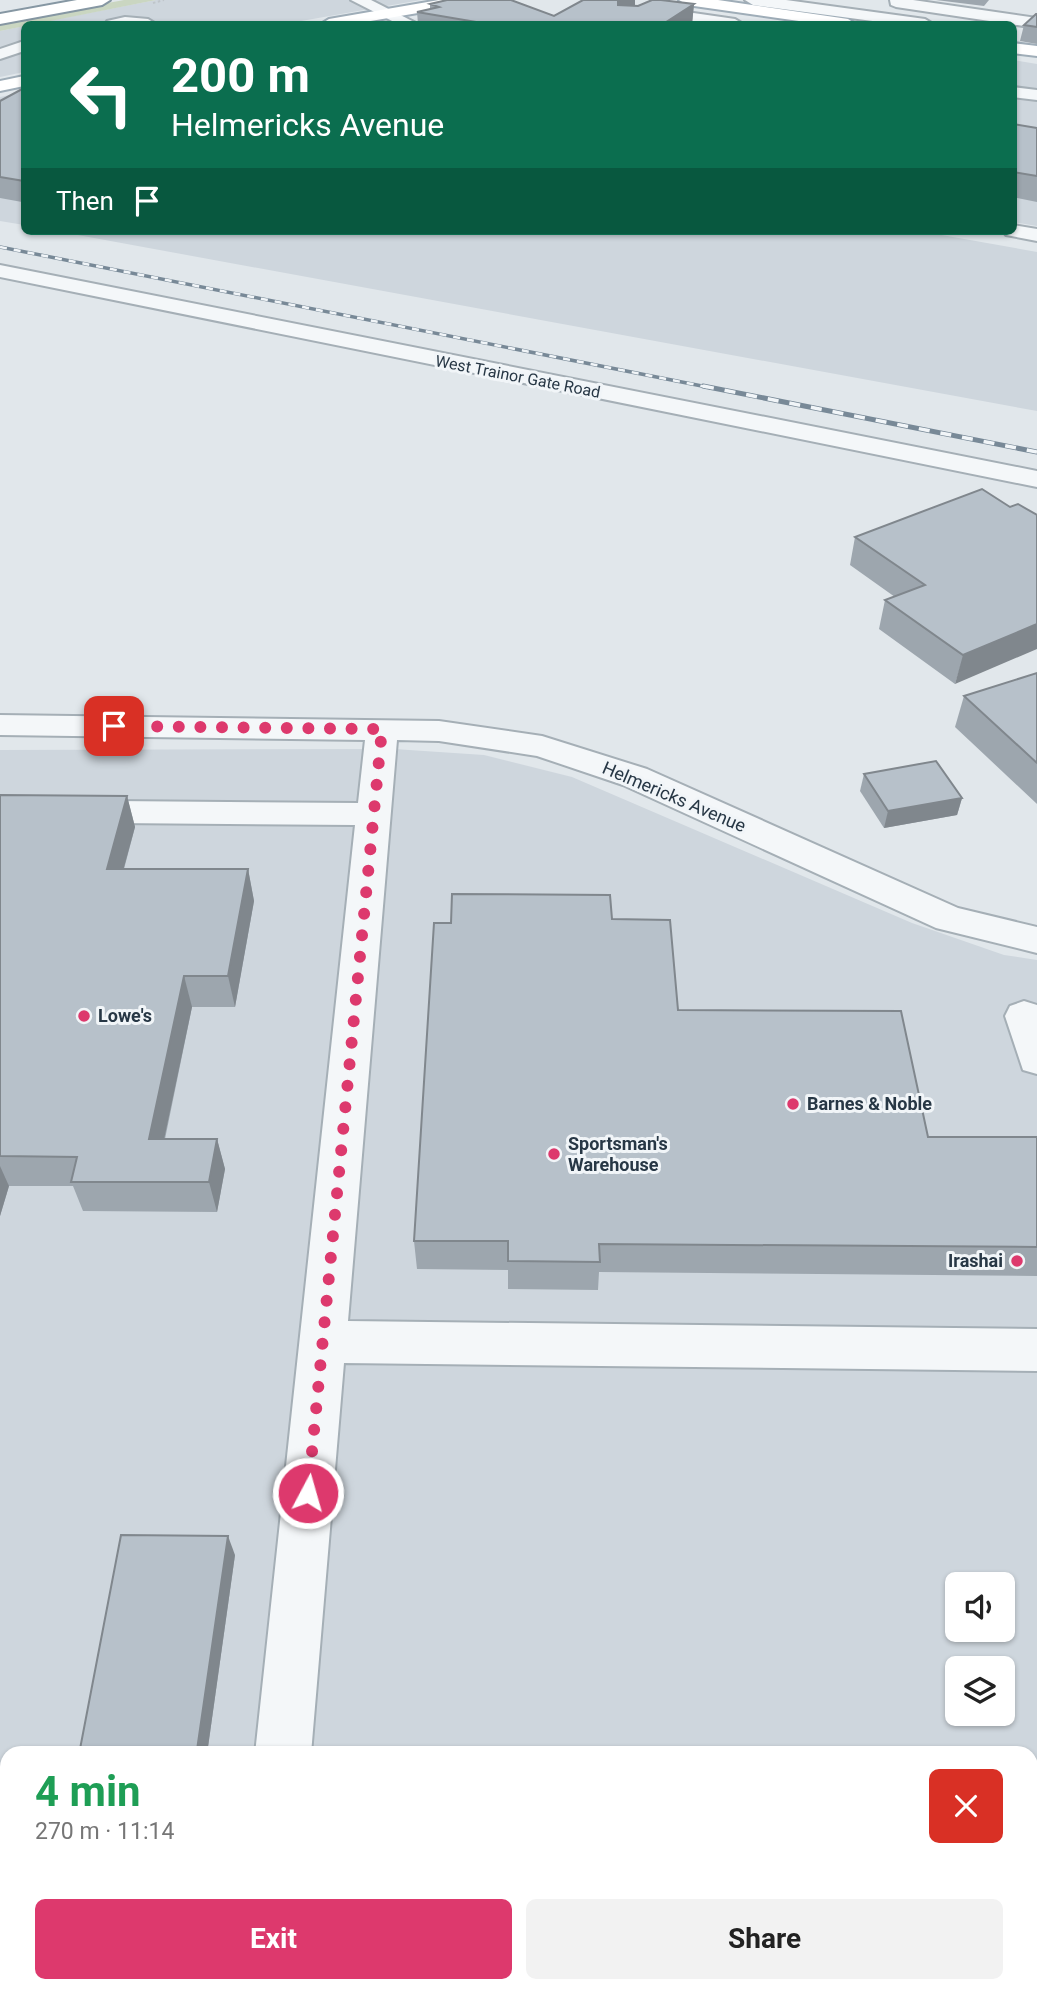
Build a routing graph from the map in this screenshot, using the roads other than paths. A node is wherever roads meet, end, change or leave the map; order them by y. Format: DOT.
graph roads {
  1 [pos="58,0"];
  2 [pos="102,0"];
  3 [pos="465,0"];
  4 [pos="652,0"];
  5 [pos="688,0"];
  6 [pos="753,0"];
  7 [pos="884,0"];
  8 [pos="1012,0"];
  9 [pos="365,1"];
  10 [pos="445,1"];
  11 [pos="711,2"];
  12 [pos="0,11"];
  13 [pos="388,13"];
  14 [pos="0,19"];
  15 [pos="991,20"];
  16 [pos="345,21"];
  17 [pos="404,21"];
  18 [pos="631,21"];
  19 [pos="714,21"];
  20 [pos="772,21"];
  21 [pos="829,21"];
  22 [pos="904,21"];
  23 [pos="1017,23"];
  24 [pos="1037,23"];
  25 [pos="21,47"];
  26 [pos="1017,48"];
  27 [pos="1037,51"];
  28 [pos="0,54"];
  29 [pos="1017,56"];
  30 [pos="1037,59"];
  31 [pos="1017,92"];
  32 [pos="1037,95"];
  33 [pos="1017,232"];
  34 [pos="1037,235"];
  35 [pos="0,271"];
  36 [pos="1037,479"];
  37 [pos="0,725"];
  38 [pos="382,729"];
  39 [pos="0,811"];
  40 [pos="374,814"];
  41 [pos="1037,940"];
  42 [pos="1024,1016"];
  43 [pos="1037,1059"];
  44 [pos="323,1342"];
  45 [pos="1037,1350"];
  46 [pos="284,1746"];
  1 -- 12 [label="main road"];
  2 -- 14 [label="main road"];
  3 -- 10 [label="main road"];
  4 -- 20 [label="main road"];
  5 -- 11 [label="main road"];
  6 -- 22 [label="street"];
  7 -- 15 [label="street"];
  8 -- 15 [label="street"];
  9 -- 13 [label="street"];
  10 -- 13 [label="main road"];
  11 -- 21 [label="main road"];
  13 -- 16 [label="main road"];
  13 -- 17 [label="street"];
  18 -- 19 [label="street"];
  23 -- 24 [label="street"];
  25 -- 28 [label="street"];
  26 -- 27 [label="main road"];
  29 -- 30 [label="main road"];
  31 -- 32 [label="street"];
  33 -- 34 [label="street"];
  35 -- 36 [label="street, West Trainor Gate Road"];
  37 -- 38 [label="street, Helmericks Avenue"];
  38 -- 40 [label="street"];
  38 -- 41 [label="street, Helmericks Avenue"];
  39 -- 40 [label="street"];
  40 -- 44 [label="street"];
  42 -- 43 [label="street"];
  44 -- 45 [label="street"];
  44 -- 46 [label="street"];
}
